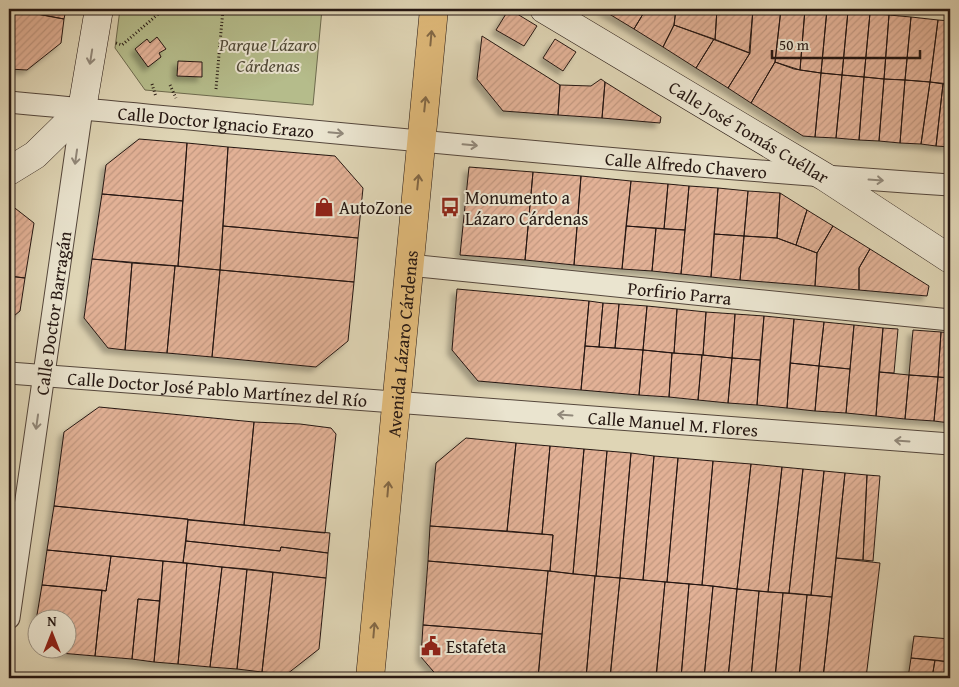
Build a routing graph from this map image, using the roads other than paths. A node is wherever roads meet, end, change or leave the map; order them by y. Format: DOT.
graph roads {
  1 [pos="98,9"];
  2 [pos="434,9"];
  3 [pos="544,9"];
  4 [pos="9,102"];
  5 [pos="82,109"];
  6 [pos="422,141"];
  7 [pos="9,171"];
  8 [pos="825,177"];
  9 [pos="950,185"];
  10 [pos="950,259"];
  11 [pos="410,265"];
  12 [pos="950,320"];
  13 [pos="9,373"];
  14 [pos="44,375"];
  15 [pos="396,402"];
  16 [pos="950,444"];
  17 [pos="9,618"];
  18 [pos="370,678"];
  1 -- 5 [label="street, Calle Doctor Barragán, one-way"];
  6 -- 2 [label="main road, Avenida Lázaro Cárdenas, one-way"];
  3 -- 8 [label="street, Calle José Tomás Cuéllar"];
  4 -- 5 [label="street, Calle Doctor Ignacio Erazo"];
  5 -- 6 [label="street, Calle Doctor Ignacio Erazo, one-way"];
  5 -- 7 [label="street"];
  5 -- 14 [label="street, Calle Doctor Barragán, one-way"];
  6 -- 8 [label="street, Calle Alfredo Chavero, one-way"];
  11 -- 6 [label="main road, Avenida Lázaro Cárdenas, one-way"];
  8 -- 9 [label="street, Calle Alfredo Chavero, one-way"];
  8 -- 10 [label="street, Calle José Tomás Cuéllar"];
  11 -- 12 [label="street, Porfirio Parra"];
  11 -- 15 [label="main road, Avenida Lázaro Cárdenas"];
  13 -- 14 [label="street, Calle Doctor José Pablo Martínez del Río"];
  14 -- 15 [label="street, Calle Doctor José Pablo Martínez del Río"];
  14 -- 17 [label="street, Calle Doctor Barragán, one-way"];
  16 -- 15 [label="street, Calle Manuel M. Flores, one-way"];
  18 -- 15 [label="main road, Avenida Lázaro Cárdenas, one-way"];
}
